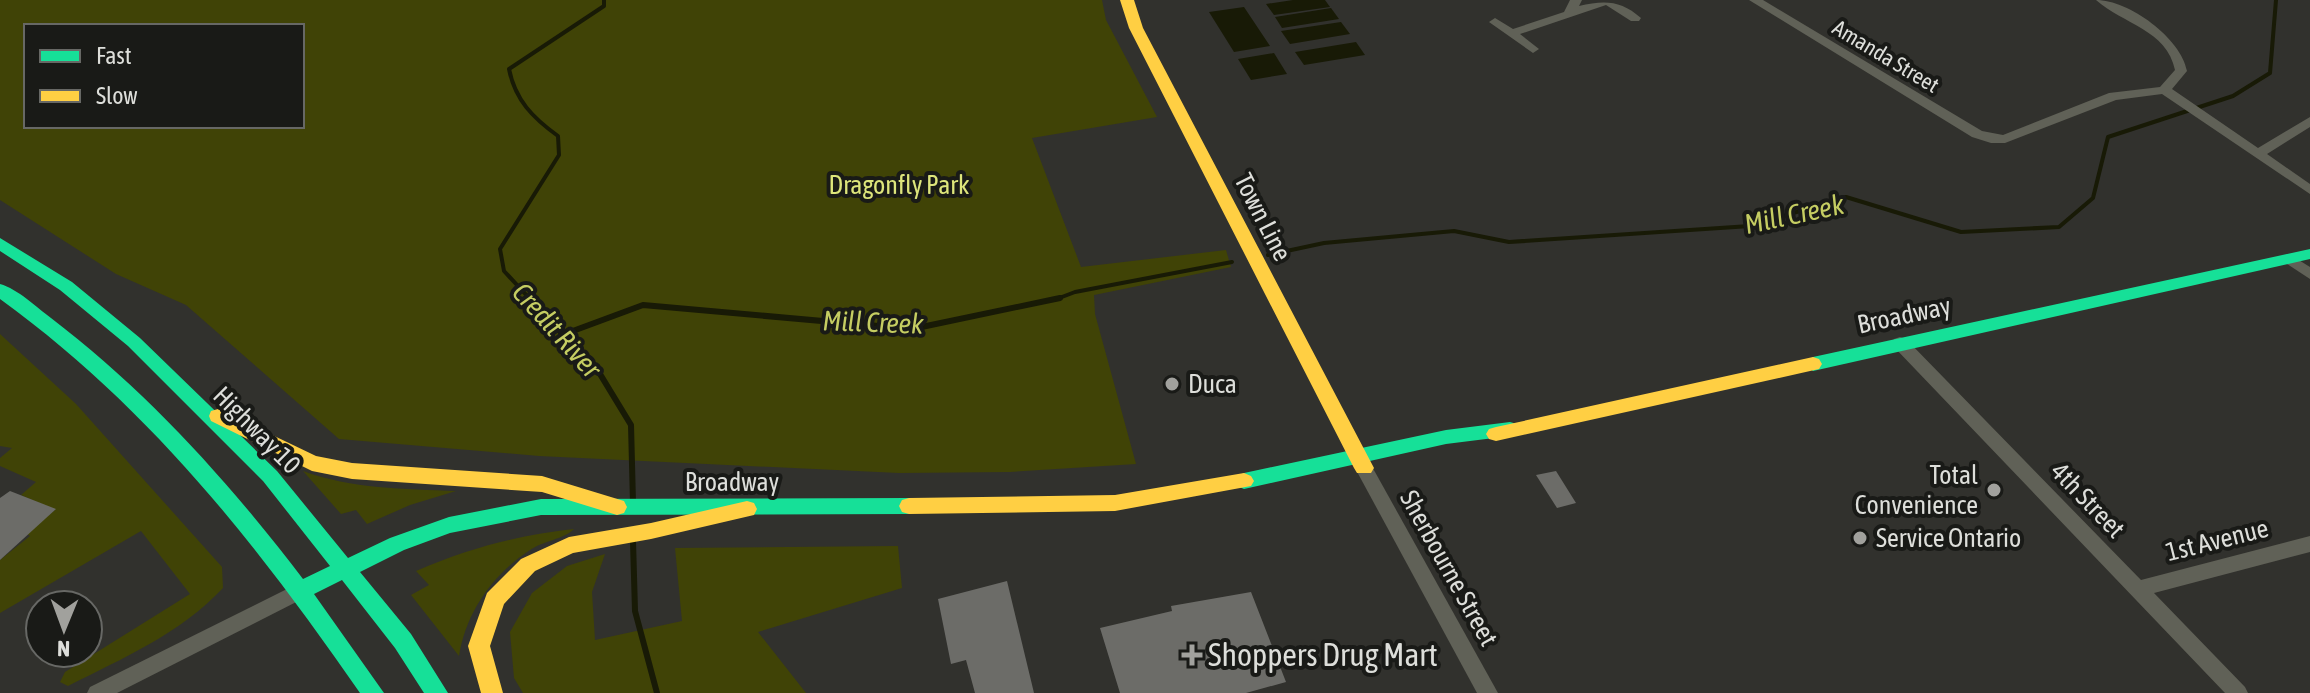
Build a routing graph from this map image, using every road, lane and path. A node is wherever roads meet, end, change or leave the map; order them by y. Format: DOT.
graph roads {
  1 [pos="1127,0"];
  2 [pos="1576,0"];
  3 [pos="1608,0"];
  4 [pos="1755,0"];
  5 [pos="2102,0"];
  6 [pos="1569,14"];
  7 [pos="1635,18"];
  8 [pos="1495,22"];
  9 [pos="1511,33"];
  10 [pos="1533,49"];
  11 [pos="2164,90"];
  12 [pos="2310,121"];
  13 [pos="2257,154"];
  14 [pos="2310,190"];
  15 [pos="0,243"];
  16 [pos="2310,254"];
  17 [pos="2289,259"];
  18 [pos="2310,274"];
  19 [pos="0,290"];
  20 [pos="1900,343"];
  21 [pos="197,406"];
  22 [pos="1361,462"];
  23 [pos="617,507"];
  24 [pos="747,509"];
  25 [pos="2310,544"];
  26 [pos="344,568"];
  27 [pos="2138,589"];
  28 [pos="301,590"];
  29 [pos="97,693"];
  30 [pos="373,693"];
  31 [pos="437,693"];
  32 [pos="492,693"];
  33 [pos="1488,693"];
  34 [pos="2238,693"];
  1 -- 22 [label="main road, Town Line"];
  2 -- 6 [label="street"];
  3 -- 6 [label="street"];
  3 -- 7 [label="street"];
  4 -- 11 [label="street, Amanda Street"];
  5 -- 11 [label="street"];
  6 -- 9 [label="street"];
  8 -- 9 [label="street"];
  9 -- 10 [label="street"];
  11 -- 13 [label="street"];
  12 -- 13 [label="street"];
  13 -- 14 [label="street"];
  15 -- 21 [label="main road, Highway 10"];
  16 -- 17 [label="main road, Broadway"];
  17 -- 18 [label="street"];
  17 -- 20 [label="main road, Broadway"];
  19 -- 28 [label="main road"];
  20 -- 22 [label="main road, Broadway"];
  20 -- 27 [label="street, 4th Street"];
  21 -- 23 [label="main road"];
  21 -- 26 [label="main road, Highway 10"];
  22 -- 24 [label="main road, Broadway"];
  22 -- 33 [label="street, Sherbourne Street"];
  23 -- 24 [label="main road, Broadway"];
  23 -- 26 [label="main road, Broadway"];
  24 -- 32 [label="main road"];
  25 -- 27 [label="street, 1st Avenue"];
  26 -- 28 [label="main road, Broadway"];
  26 -- 31 [label="main road, Highway 10"];
  27 -- 34 [label="street, 4th Street"];
  28 -- 29 [label="street"];
  28 -- 30 [label="main road"];
}
